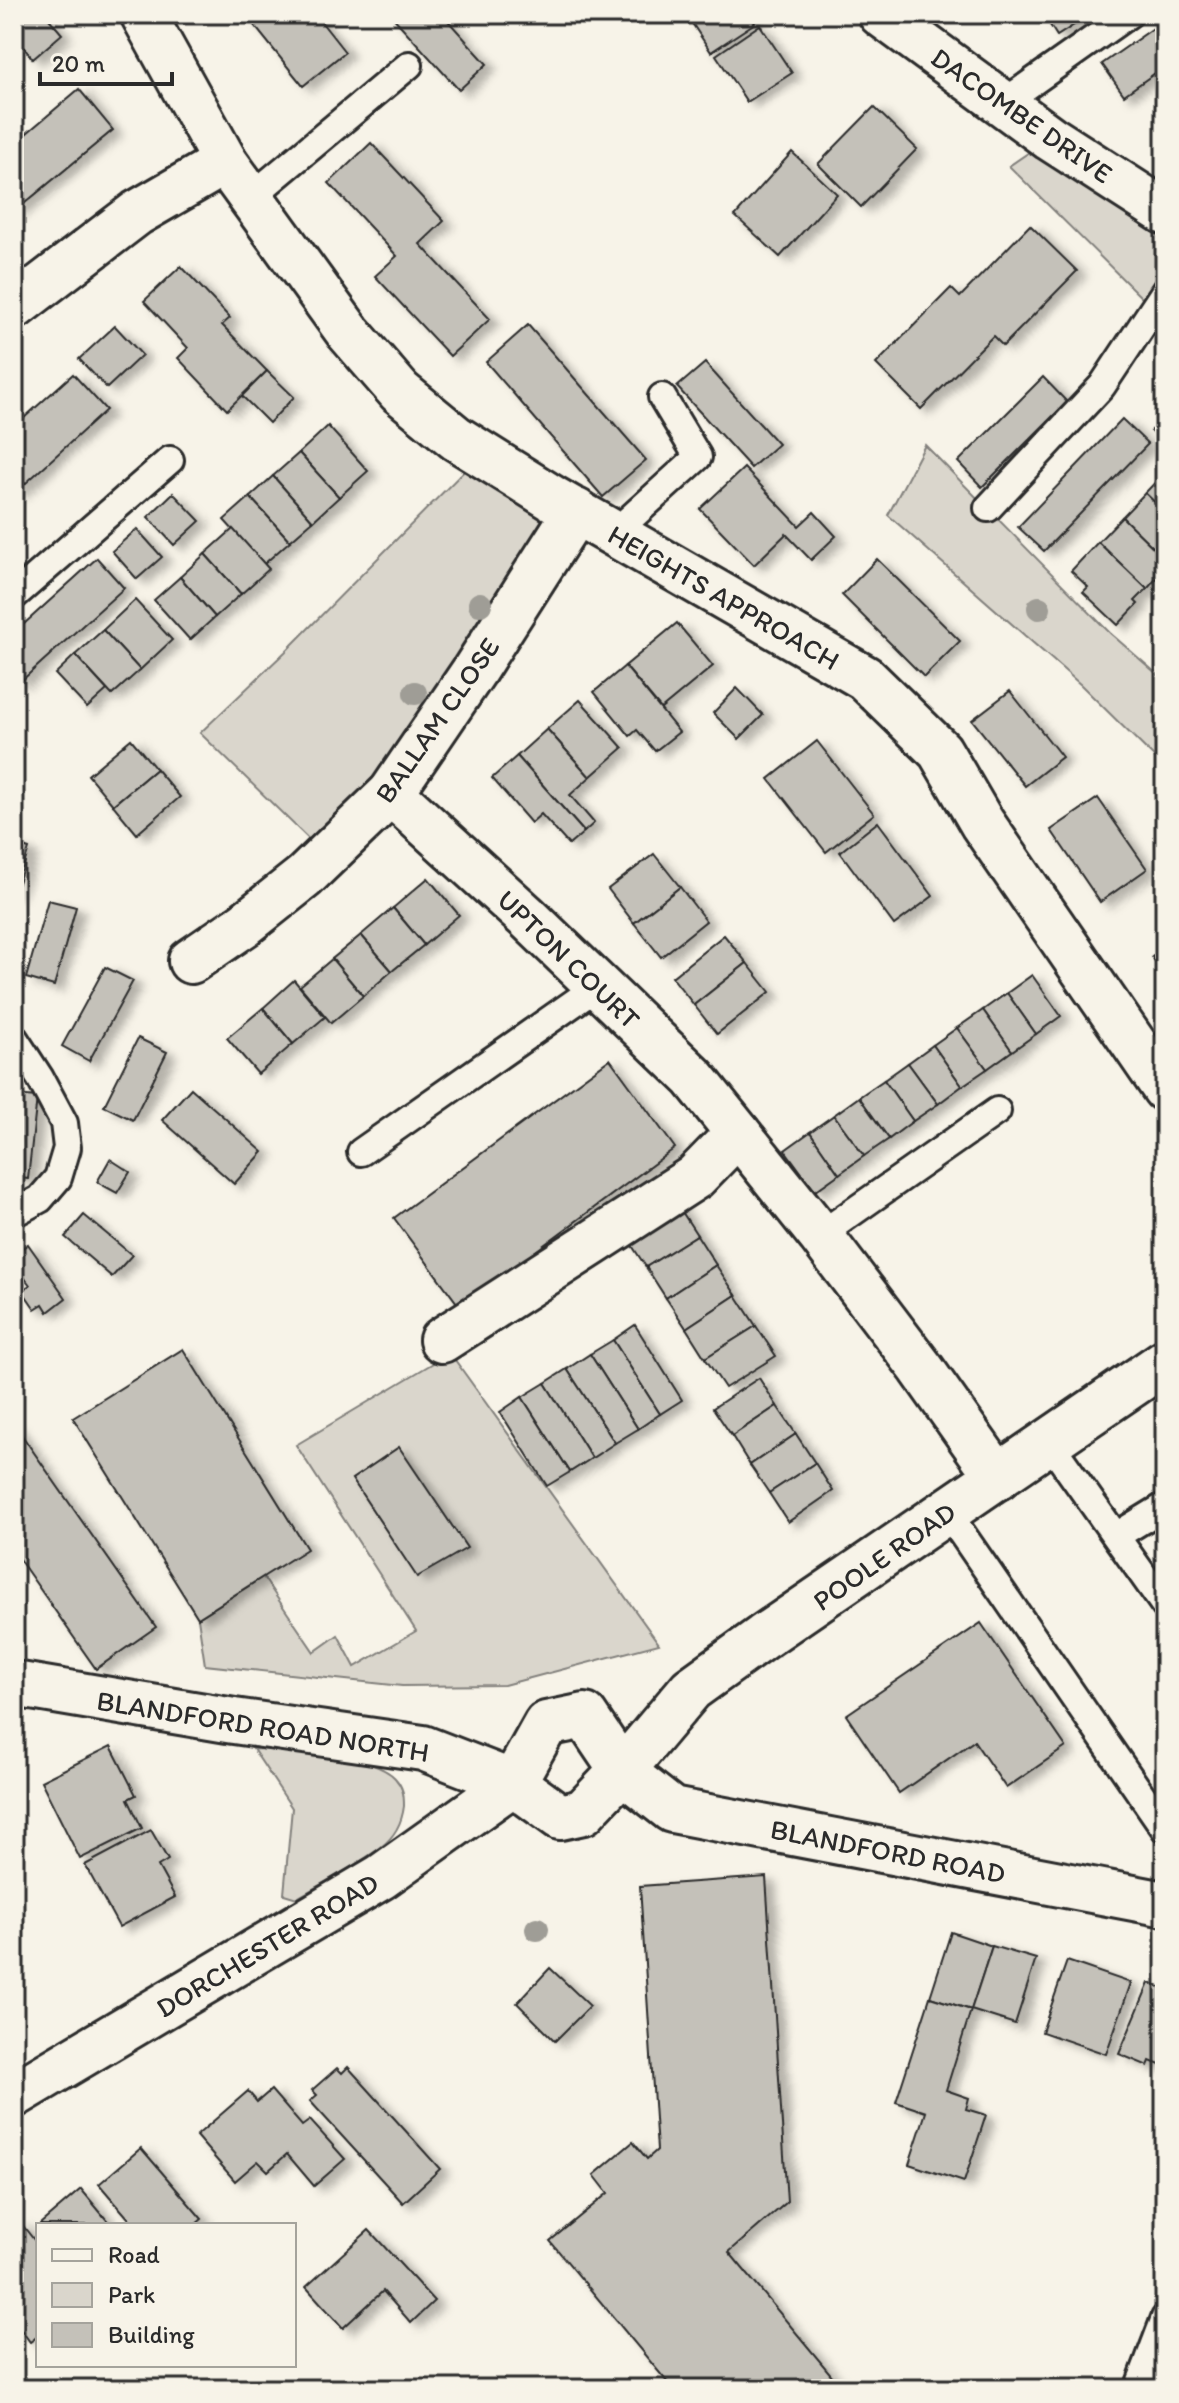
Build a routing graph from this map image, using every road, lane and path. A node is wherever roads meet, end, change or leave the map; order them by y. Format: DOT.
graph roads {
  1 [pos="143,14"];
  2 [pos="881,14"];
  3 [pos="1129,14"];
  4 [pos="409,65"];
  5 [pos="1003,103"];
  6 [pos="225,162"];
  7 [pos="251,197"];
  8 [pos="1165,212"];
  9 [pos="1165,291"];
  10 [pos="14,307"];
  11 [pos="662,397"];
  12 [pos="170,460"];
  13 [pos="988,508"];
  14 [pos="576,511"];
  15 [pos="614,533"];
  16 [pos="14,596"];
  17 [pos="391,793"];
  18 [pos="191,961"];
  19 [pos="598,986"];
  20 [pos="14,1038"];
  21 [pos="1165,1089"];
  22 [pos="997,1111"];
  23 [pos="738,1133"];
  24 [pos="361,1152"];
  25 [pos="14,1213"];
  26 [pos="820,1235"];
  27 [pos="442,1340"];
  28 [pos="1165,1362"];
  29 [pos="1049,1442"];
  30 [pos="998,1477"];
  31 [pos="1165,1506"];
  32 [pos="947,1512"];
  33 [pos="1116,1536"];
  34 [pos="1165,1606"];
  35 [pos="14,1684"];
  36 [pos="622,1771"];
  37 [pos="513,1783"];
  38 [pos="1165,1829"];
  39 [pos="1165,1904"];
  40 [pos="14,2095"];
  41 [pos="1165,2318"];
  42 [pos="1138,2389"];
  1 -- 6 [label="street, HEIGHTS APPROACH"];
  2 -- 5 [label="street, DACOMBE DRIVE"];
  3 -- 5 [label="lane"];
  4 -- 7 [label="lane"];
  5 -- 8 [label="street, DACOMBE DRIVE"];
  6 -- 7 [label="street, HEIGHTS APPROACH"];
  6 -- 10 [label="street"];
  7 -- 14 [label="street, HEIGHTS APPROACH"];
  9 -- 13 [label="lane"];
  11 -- 15 [label="lane"];
  12 -- 16 [label="lane"];
  14 -- 15 [label="street, HEIGHTS APPROACH"];
  14 -- 17 [label="street, BALLAM CLOSE"];
  15 -- 21 [label="street, HEIGHTS APPROACH"];
  17 -- 18 [label="street, BALLAM CLOSE"];
  17 -- 19 [label="street, UPTON COURT"];
  19 -- 23 [label="street, UPTON COURT"];
  19 -- 24 [label="lane"];
  20 -- 25 [label="lane"];
  22 -- 26 [label="lane"];
  23 -- 26 [label="street, UPTON COURT"];
  23 -- 27 [label="street"];
  26 -- 30 [label="street, UPTON COURT"];
  28 -- 29 [label="street, POOLE ROAD"];
  29 -- 30 [label="street, POOLE ROAD"];
  29 -- 33 [label="lane"];
  30 -- 32 [label="street, POOLE ROAD"];
  31 -- 33 [label="lane"];
  32 -- 36 [label="street, POOLE ROAD"];
  32 -- 38 [label="lane"];
  33 -- 34 [label="lane"];
  35 -- 37 [label="street, BLANDFORD ROAD NORTH"];
  36 -- 37 [label="street, BLANDFORD ROAD NORTH"];
  36 -- 37 [label="street"];
  36 -- 39 [label="street, BLANDFORD ROAD"];
  37 -- 40 [label="street, DORCHESTER ROAD"];
  41 -- 42 [label="lane"];
}
